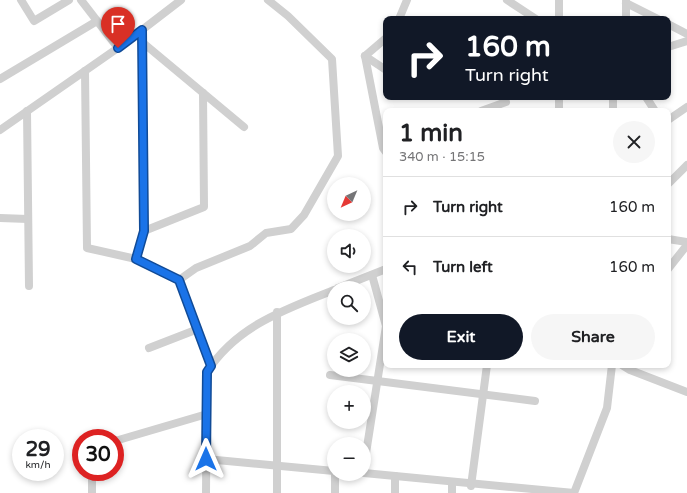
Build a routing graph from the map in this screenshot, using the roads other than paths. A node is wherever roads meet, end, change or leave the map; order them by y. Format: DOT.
graph roads {
  1 [pos="21,0"];
  2 [pos="69,0"];
  3 [pos="180,0"];
  4 [pos="268,0"];
  5 [pos="407,0"];
  6 [pos="507,0"];
  7 [pos="559,0"];
  8 [pos="83,1"];
  9 [pos="626,1"];
  10 [pos="400,16"];
  11 [pos="530,16"];
  12 [pos="559,16"];
  13 [pos="626,16"];
  14 [pos="653,16"];
  15 [pos="97,21"];
  16 [pos="671,26"];
  17 [pos="142,30"];
  18 [pos="687,34"];
  19 [pos="383,41"];
  20 [pos="687,41"];
  21 [pos="142,42"];
  22 [pos="671,46"];
  23 [pos="118,48"];
  24 [pos="365,56"];
  25 [pos="383,68"];
  26 [pos="85,71"];
  27 [pos="0,79"];
  28 [pos="203,93"];
  29 [pos="506,100"];
  30 [pos="687,107"];
  31 [pos="488,108"];
  32 [pos="27,111"];
  33 [pos="671,118"];
  34 [pos="244,127"];
  35 [pos="0,130"];
  36 [pos="383,143"];
  37 [pos="687,165"];
  38 [pos="671,181"];
  39 [pos="0,218"];
  40 [pos="28,219"];
  41 [pos="144,231"];
  42 [pos="671,239"];
  43 [pos="687,243"];
  44 [pos="136,259"];
  45 [pos="671,266"];
  46 [pos="383,270"];
  47 [pos="372,275"];
  48 [pos="179,280"];
  49 [pos="356,281"];
  50 [pos="29,286"];
  51 [pos="327,293"];
  52 [pos="276,312"];
  53 [pos="383,315"];
  54 [pos="198,329"];
  55 [pos="383,344"];
  56 [pos="149,348"];
  57 [pos="211,366"];
  58 [pos="487,368"];
  59 [pos="612,368"];
  60 [pos="627,368"];
  61 [pos="346,377"];
  62 [pos="377,381"];
  63 [pos="687,392"];
  64 [pos="483,394"];
  65 [pos="535,401"];
  66 [pos="207,414"];
  67 [pos="368,437"];
  68 [pos="124,438"];
  69 [pos="206,459"];
  70 [pos="277,465"];
  71 [pos="327,470"];
  72 [pos="371,474"];
  73 [pos="395,476"];
  74 [pos="92,481"];
  75 [pos="335,481"];
  76 [pos="452,482"];
  77 [pos="471,485"];
  78 [pos="511,490"];
  79 [pos="92,493"];
  80 [pos="206,493"];
  81 [pos="277,493"];
  82 [pos="335,493"];
  83 [pos="395,493"];
  84 [pos="452,493"];
  85 [pos="571,493"];
  1 -- 2 [label="street"];
  3 -- 17 [label="street"];
  4 -- 48 [label="street"];
  5 -- 10 [label="street"];
  6 -- 11 [label="street"];
  7 -- 12 [label="street"];
  8 -- 15 [label="street"];
  9 -- 13 [label="street"];
  9 -- 14 [label="street"];
  15 -- 23 [label="street"];
  15 -- 27 [label="street"];
  16 -- 18 [label="street"];
  17 -- 21 [label="street"];
  17 -- 23 [label="street"];
  19 -- 24 [label="street"];
  20 -- 22 [label="street"];
  21 -- 28 [label="street"];
  21 -- 41 [label="street"];
  23 -- 26 [label="street"];
  24 -- 25 [label="street"];
  24 -- 36 [label="street"];
  26 -- 32 [label="street"];
  26 -- 44 [label="street"];
  28 -- 34 [label="street"];
  28 -- 41 [label="street"];
  29 -- 31 [label="street"];
  30 -- 33 [label="street"];
  32 -- 35 [label="street"];
  32 -- 40 [label="street"];
  37 -- 38 [label="street"];
  39 -- 40 [label="street"];
  40 -- 50 [label="street"];
  41 -- 44 [label="street"];
  42 -- 43 [label="street"];
  43 -- 45 [label="street"];
  44 -- 48 [label="street"];
  46 -- 47 [label="street"];
  47 -- 49 [label="street"];
  47 -- 53 [label="street"];
  48 -- 54 [label="street"];
  51 -- 52 [label="street"];
  52 -- 57 [label="street"];
  52 -- 70 [label="street"];
  54 -- 56 [label="street"];
  54 -- 57 [label="street"];
  55 -- 62 [label="street"];
  57 -- 66 [label="street"];
  58 -- 64 [label="street"];
  59 -- 85 [label="street"];
  60 -- 63 [label="street"];
  61 -- 62 [label="street"];
  62 -- 64 [label="street"];
  62 -- 67 [label="street"];
  64 -- 65 [label="street"];
  64 -- 77 [label="street"];
  66 -- 68 [label="street"];
  66 -- 69 [label="street"];
  69 -- 70 [label="street"];
  69 -- 80 [label="street"];
  70 -- 71 [label="street"];
  70 -- 81 [label="street"];
  72 -- 73 [label="street"];
  73 -- 76 [label="street"];
  73 -- 83 [label="street"];
  74 -- 79 [label="street"];
  75 -- 82 [label="street"];
  76 -- 77 [label="street"];
  76 -- 84 [label="street"];
  77 -- 78 [label="street"];
  78 -- 85 [label="street"];
}
